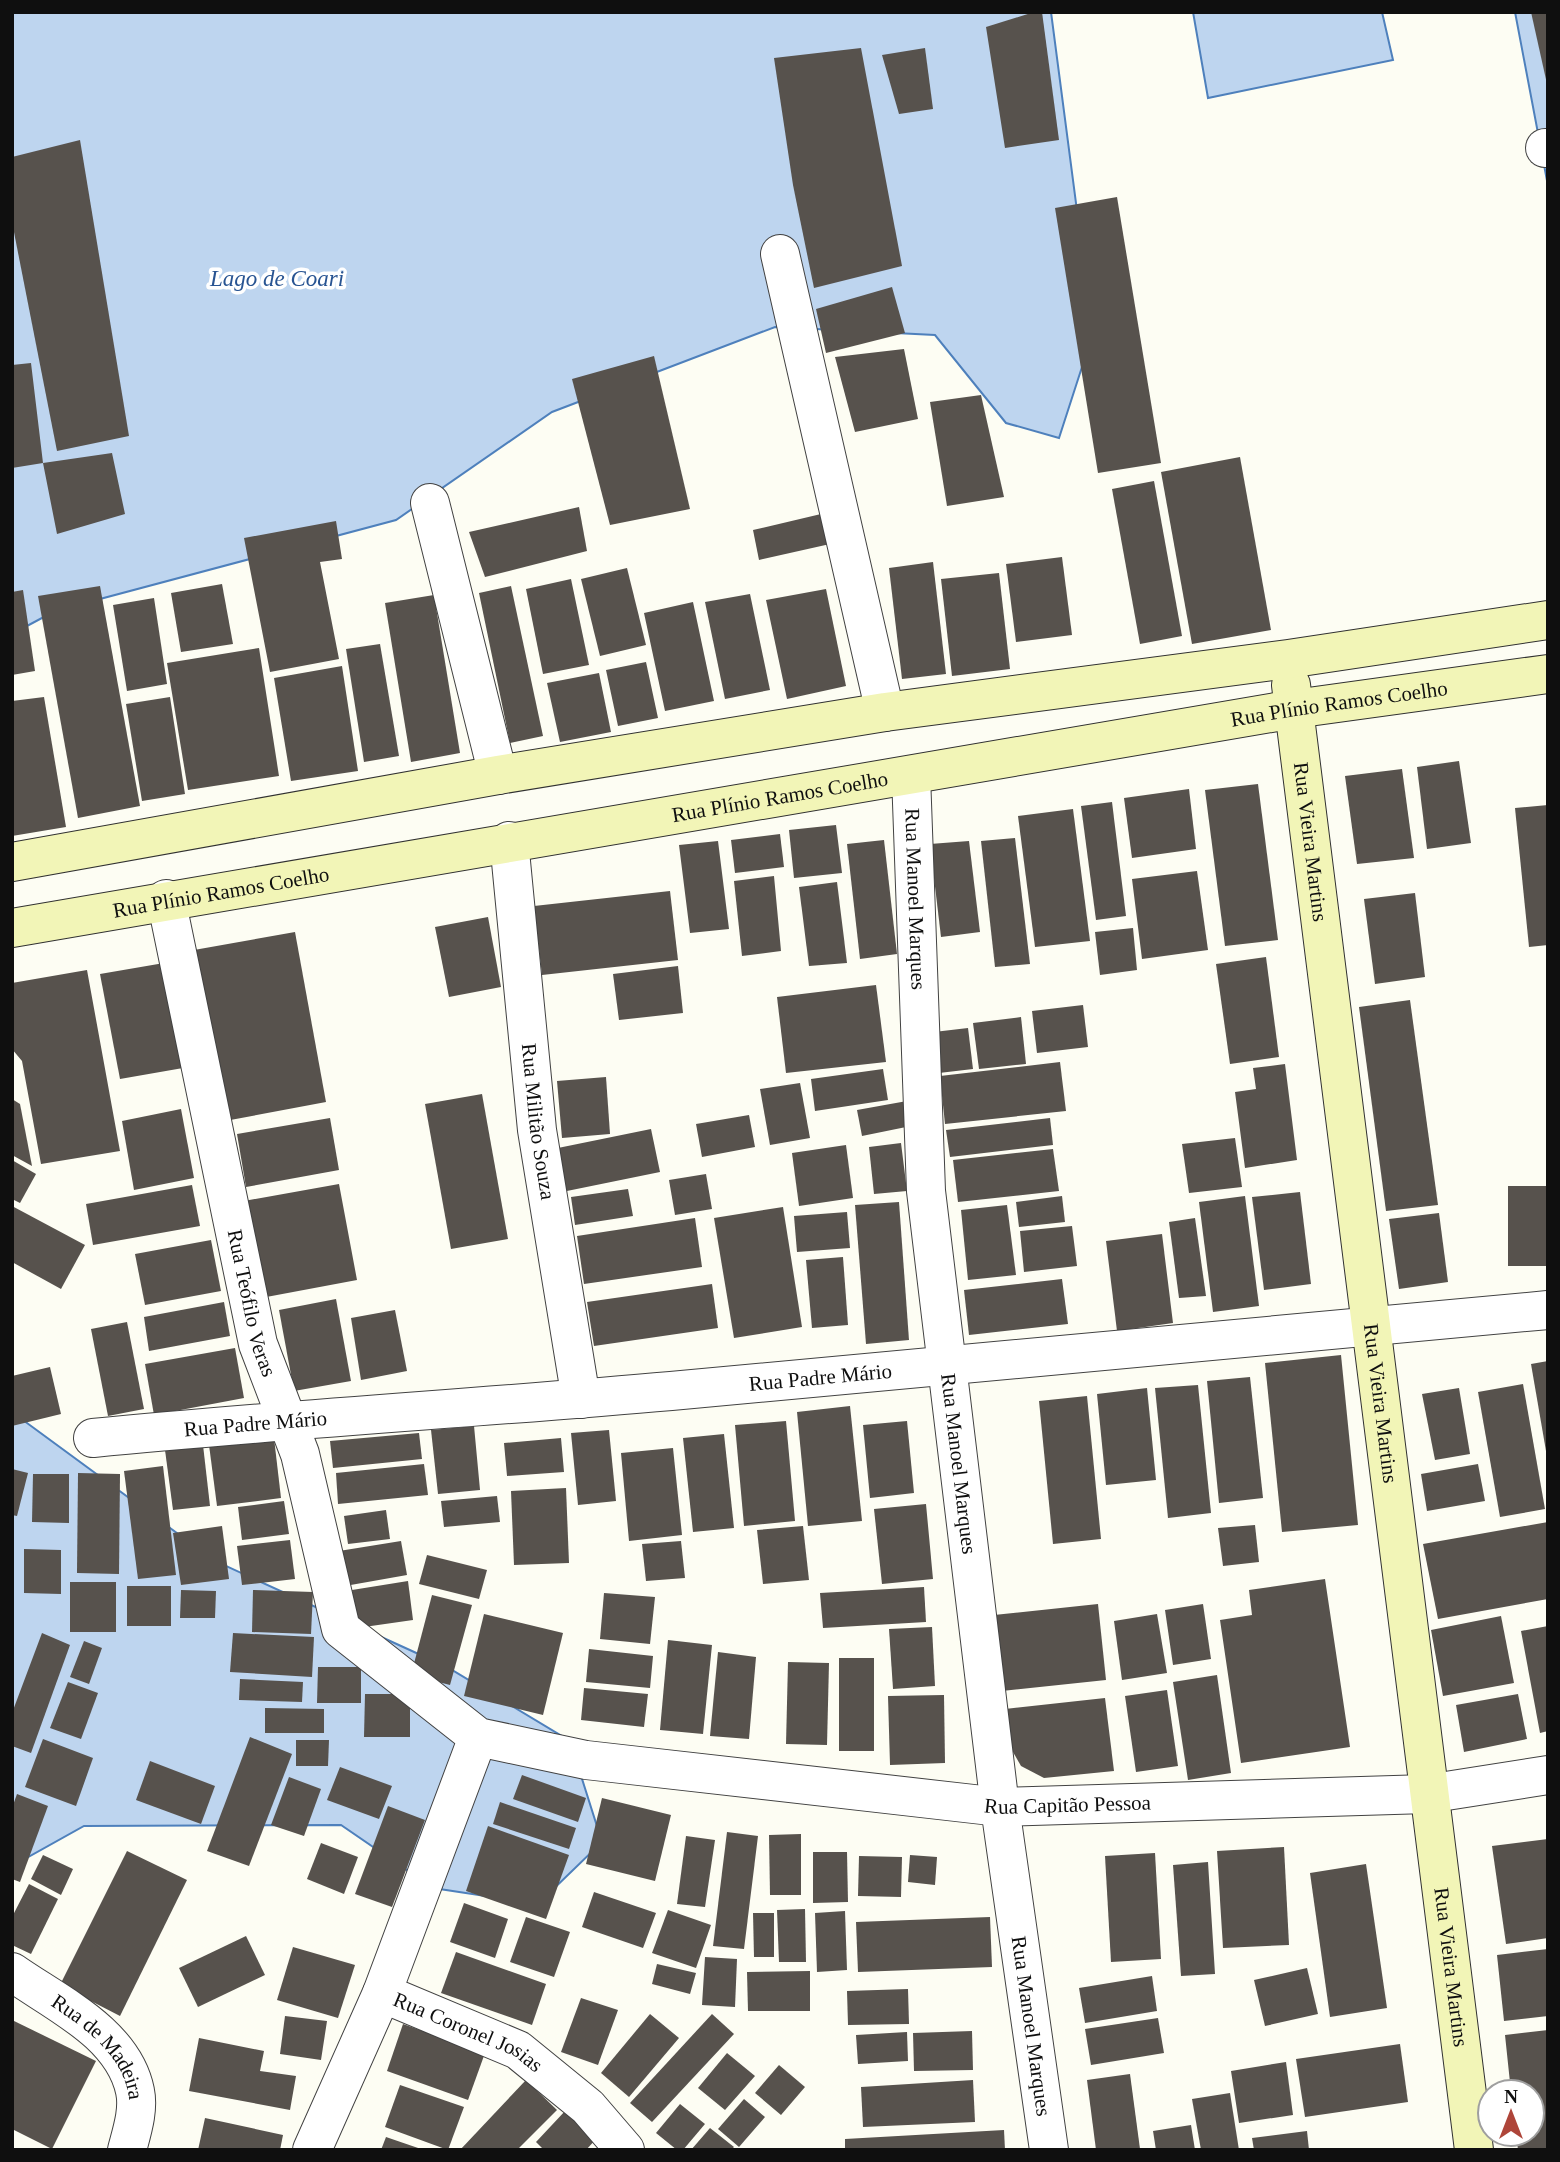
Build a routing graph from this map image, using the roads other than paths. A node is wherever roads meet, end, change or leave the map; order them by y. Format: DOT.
graph roads {
  1 [pos="780,254"];
  2 [pos="430,503"];
  3 [pos="1548,620"];
  4 [pos="1287,659"];
  5 [pos="1548,674"];
  6 [pos="1294,709"];
  7 [pos="885,712"];
  8 [pos="498,775"];
  9 [pos="911,775"];
  10 [pos="509,841"];
  11 [pos="12,862"];
  12 [pos="166,899"];
  13 [pos="12,928"];
  14 [pos="1548,1310"];
  15 [pos="1372,1325"];
  16 [pos="948,1367"];
  17 [pos="581,1399"];
  18 [pos="288,1419"];
  19 [pos="93,1438"];
  20 [pos="478,1737"];
  21 [pos="586,1760"];
  22 [pos="1548,1775"];
  23 [pos="1427,1794"];
  24 [pos="1000,1807"];
  25 [pos="12,1972"];
  26 [pos="382,1993"];
  27 [pos="127,2150"];
  28 [pos="312,2150"];
  29 [pos="625,2150"];
  30 [pos="1049,2150"];
  31 [pos="1474,2150"];
  1 -- 7 [label="street"];
  2 -- 8 [label="street"];
  3 -- 4 [label="main road"];
  4 -- 6 [label="main road, Rua Vieira Martins"];
  4 -- 7 [label="main road"];
  5 -- 6 [label="main road, Rua Plínio Ramos Coelho"];
  6 -- 9 [label="main road, Rua Plínio Ramos Coelho"];
  6 -- 15 [label="main road, Rua Vieira Martins"];
  7 -- 8 [label="main road"];
  8 -- 11 [label="main road"];
  9 -- 10 [label="main road, Rua Plínio Ramos Coelho"];
  9 -- 16 [label="street, Rua Manoel Marques"];
  10 -- 12 [label="main road, Rua Plínio Ramos Coelho"];
  10 -- 17 [label="street, Rua Militão Souza"];
  12 -- 13 [label="main road, Rua Plínio Ramos Coelho"];
  12 -- 18 [label="street, Rua Teófilo Veras"];
  14 -- 15 [label="street, Rua Padre Mário"];
  15 -- 16 [label="street, Rua Padre Mário"];
  15 -- 23 [label="main road, Rua Vieira Martins"];
  16 -- 17 [label="street, Rua Padre Mário"];
  16 -- 24 [label="street, Rua Manoel Marques"];
  17 -- 18 [label="street, Rua Padre Mário"];
  18 -- 19 [label="street, Rua Padre Mário"];
  18 -- 20 [label="street, Rua Teófilo Veras"];
  20 -- 21 [label="street, Rua Teófilo Veras"];
  20 -- 26 [label="street, Rua Coronel Josias"];
  21 -- 24 [label="street, Rua Capitão Pessoa"];
  22 -- 23 [label="street, Rua Capitão Pessoa"];
  23 -- 24 [label="street, Rua Capitão Pessoa"];
  23 -- 31 [label="main road, Rua Vieira Martins"];
  24 -- 30 [label="street, Rua Manoel Marques"];
  25 -- 27 [label="street, Rua de Madeira"];
  26 -- 28 [label="street"];
  26 -- 29 [label="street, Rua Coronel Josias"];
}
